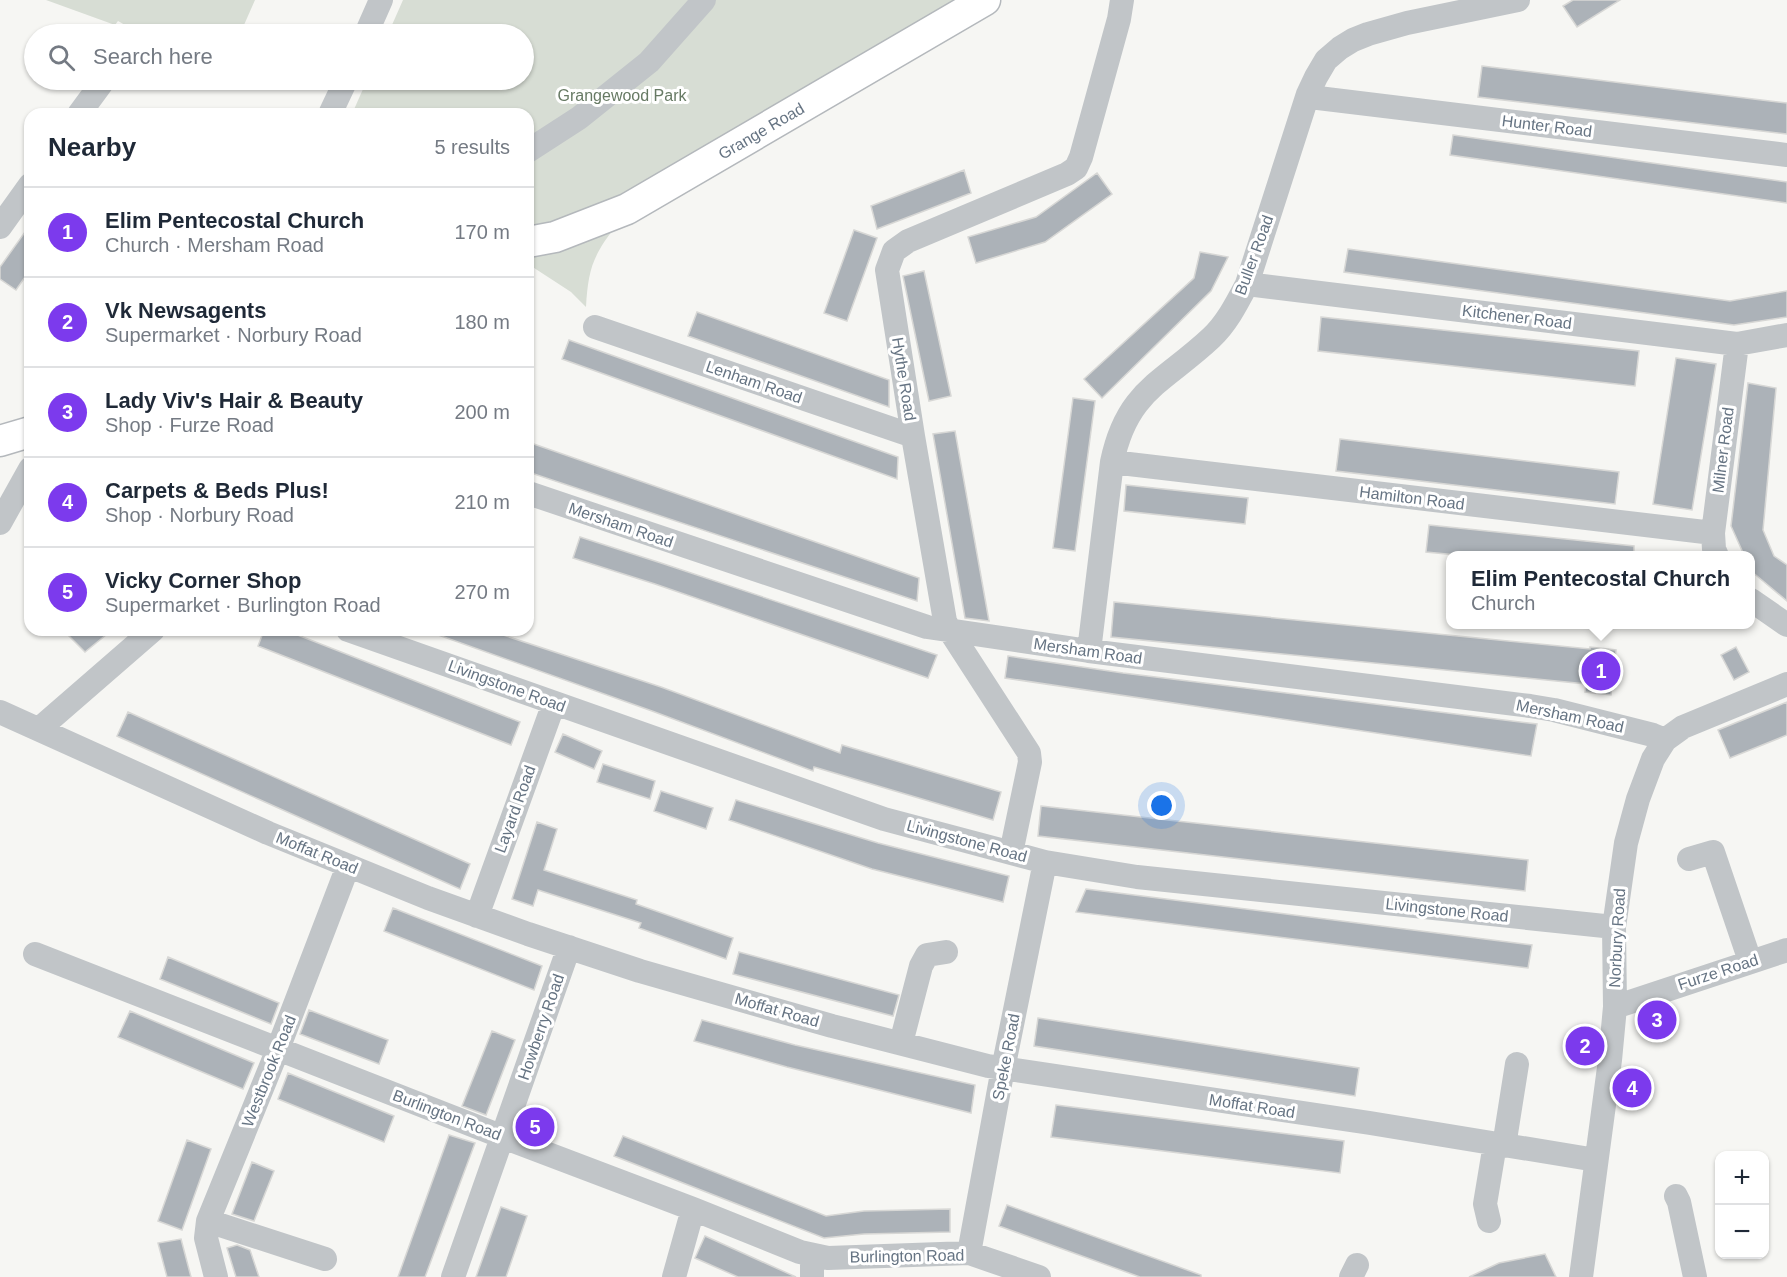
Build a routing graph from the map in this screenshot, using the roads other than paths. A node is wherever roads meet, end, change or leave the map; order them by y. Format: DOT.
graph roads {
  1 [pos="381,0"];
  2 [pos="704,0"];
  3 [pos="985,0"];
  4 [pos="1122,0"];
  5 [pos="1518,0"];
  6 [pos="370,24"];
  7 [pos="97,90"];
  8 [pos="341,90"];
  9 [pos="1308,94"];
  10 [pos="84,108"];
  11 [pos="333,108"];
  12 [pos="534,147"];
  13 [pos="1787,155"];
  14 [pos="24,193"];
  15 [pos="0,227"];
  16 [pos="534,241"];
  17 [pos="1247,284"];
  18 [pos="596,327"];
  19 [pos="1787,335"];
  20 [pos="1737,344"];
  21 [pos="24,434"];
  22 [pos="913,436"];
  23 [pos="0,441"];
  24 [pos="1112,462"];
  25 [pos="24,480"];
  26 [pos="534,495"];
  27 [pos="0,523"];
  28 [pos="1715,544"];
  29 [pos="1755,603"];
  30 [pos="1787,625"];
  31 [pos="950,631"];
  32 [pos="146,636"];
  33 [pos="365,636"];
  34 [pos="1089,651"];
  35 [pos="1787,684"];
  36 [pos="554,703"];
  37 [pos="0,712"];
  38 [pos="39,729"];
  39 [pos="1665,740"];
  40 [pos="1011,853"];
  41 [pos="1689,860"];
  42 [pos="1045,862"];
  43 [pos="348,866"];
  44 [pos="477,916"];
  45 [pos="1614,927"];
  46 [pos="569,947"];
  47 [pos="1787,950"];
  48 [pos="946,952"];
  49 [pos="35,954"];
  50 [pos="1750,961"];
  51 [pos="1615,1007"];
  52 [pos="901,1043"];
  53 [pos="278,1049"];
  54 [pos="1516,1064"];
  55 [pos="1004,1068"];
  56 [pos="503,1137"];
  57 [pos="1499,1145"];
  58 [pos="1596,1160"];
  59 [pos="1676,1196"];
  60 [pos="693,1209"];
  61 [pos="208,1221"];
  62 [pos="1489,1221"];
  63 [pos="969,1253"];
  64 [pos="325,1258"];
  65 [pos="812,1266"];
  66 [pos="216,1277"];
  67 [pos="453,1277"];
  68 [pos="674,1277"];
  69 [pos="1039,1277"];
  70 [pos="1581,1277"];
  71 [pos="1695,1277"];
  1 -- 6 [label="street"];
  2 -- 12 [label="street"];
  3 -- 16 [label="main road, Grange Road"];
  4 -- 22 [label="street, Hythe Road"];
  5 -- 9 [label="street, Buller Road"];
  7 -- 10 [label="street"];
  8 -- 11 [label="street"];
  9 -- 13 [label="street, Hunter Road"];
  9 -- 17 [label="street, Buller Road"];
  14 -- 15 [label="street"];
  17 -- 20 [label="street, Kitchener Road"];
  17 -- 24 [label="street, Buller Road"];
  18 -- 22 [label="street, Lenham Road"];
  19 -- 20 [label="street, Kitchener Road"];
  20 -- 28 [label="street, Milner Road"];
  21 -- 23 [label="main road"];
  22 -- 31 [label="street, Hythe Road"];
  24 -- 28 [label="street, Hamilton Road"];
  24 -- 34 [label="street, Buller Road"];
  25 -- 27 [label="street"];
  26 -- 31 [label="street, Mersham Road"];
  29 -- 30 [label="street"];
  31 -- 34 [label="street, Mersham Road"];
  31 -- 40 [label="street, Hythe Road"];
  32 -- 38 [label="street"];
  33 -- 36 [label="street, Livingstone Road"];
  34 -- 39 [label="street, Mersham Road"];
  35 -- 39 [label="street, Norbury Road"];
  36 -- 40 [label="street, Livingstone Road"];
  36 -- 44 [label="street, Layard Road"];
  37 -- 38 [label="street, Moffat Road"];
  38 -- 43 [label="street, Moffat Road"];
  39 -- 45 [label="street, Norbury Road"];
  40 -- 42 [label="street, Livingstone Road"];
  41 -- 50 [label="street"];
  42 -- 45 [label="street, Livingstone Road"];
  42 -- 55 [label="street, Speke Road"];
  43 -- 44 [label="street, Moffat Road"];
  43 -- 53 [label="street, Westbrook Road"];
  44 -- 46 [label="street, Moffat Road"];
  45 -- 51 [label="street, Norbury Road"];
  46 -- 52 [label="street, Moffat Road"];
  46 -- 56 [label="street, Howberry Road"];
  47 -- 50 [label="street, Furze Road"];
  48 -- 52 [label="street"];
  49 -- 53 [label="street, Burlington Road"];
  50 -- 51 [label="street, Furze Road"];
  51 -- 58 [label="street, Norbury Road"];
  52 -- 55 [label="street, Moffat Road"];
  53 -- 56 [label="street, Burlington Road"];
  53 -- 61 [label="street, Westbrook Road"];
  54 -- 57 [label="street"];
  55 -- 57 [label="street, Moffat Road"];
  55 -- 63 [label="street, Speke Road"];
  56 -- 60 [label="street, Burlington Road"];
  56 -- 67 [label="street, Howberry Road"];
  57 -- 58 [label="street, Moffat Road"];
  57 -- 62 [label="street"];
  58 -- 70 [label="street, Norbury Road"];
  59 -- 71 [label="street"];
  60 -- 65 [label="street, Burlington Road"];
  60 -- 68 [label="street"];
  61 -- 64 [label="street"];
  61 -- 66 [label="street, Westbrook Road"];
  63 -- 65 [label="street, Burlington Road"];
  63 -- 69 [label="street, Burlington Road"];
}
